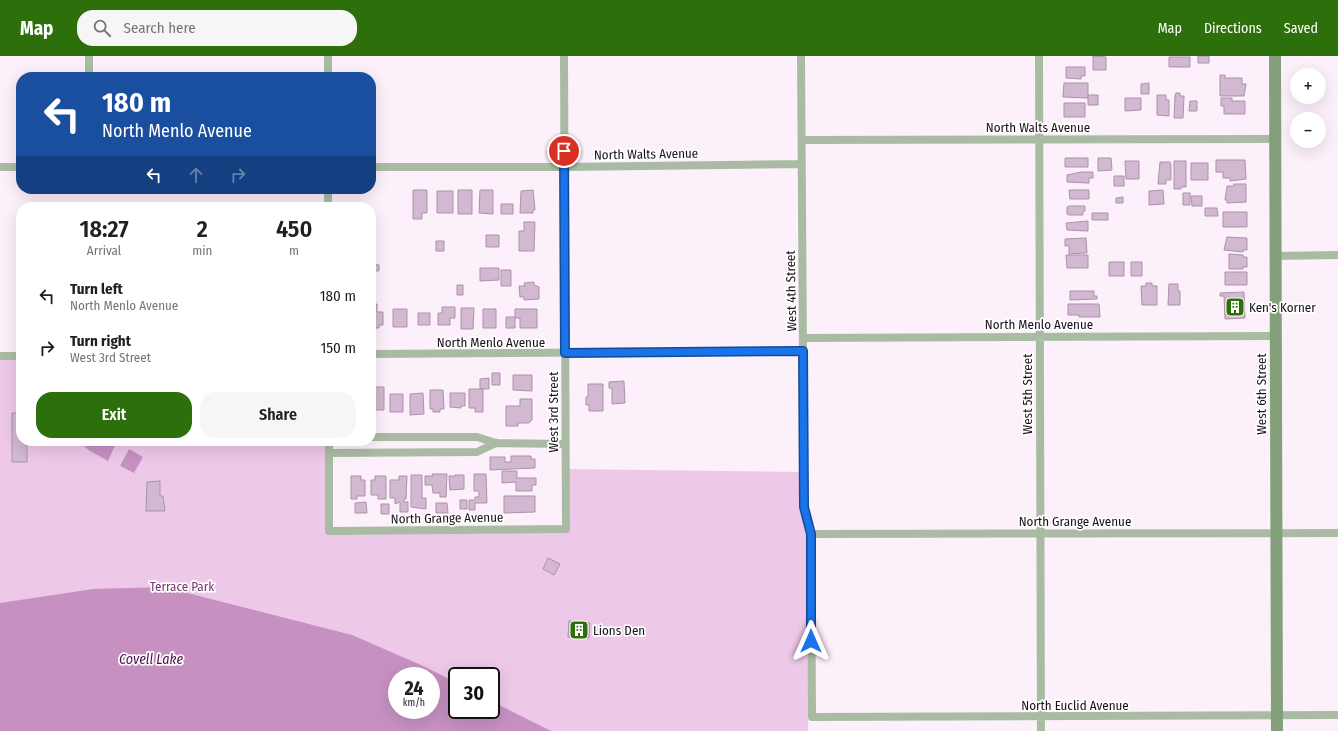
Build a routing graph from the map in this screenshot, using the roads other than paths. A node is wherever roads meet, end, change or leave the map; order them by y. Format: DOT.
graph roads {
  1 [pos="89,56"];
  2 [pos="328,56"];
  3 [pos="564,56"];
  4 [pos="801,56"];
  5 [pos="1039,56"];
  6 [pos="1275,56"];
  7 [pos="89,72"];
  8 [pos="328,72"];
  9 [pos="1040,139"];
  10 [pos="1275,139"];
  11 [pos="802,140"];
  12 [pos="802,164"];
  13 [pos="0,167"];
  14 [pos="16,167"];
  15 [pos="376,167"];
  16 [pos="564,167"];
  17 [pos="1275,256"];
  18 [pos="1338,256"];
  19 [pos="1275,336"];
  20 [pos="1039,337"];
  21 [pos="804,338"];
  22 [pos="803,351"];
  23 [pos="565,353"];
  24 [pos="376,354"];
  25 [pos="0,356"];
  26 [pos="16,356"];
  27 [pos="376,437"];
  28 [pos="496,444"];
  29 [pos="565,444"];
  30 [pos="329,446"];
  31 [pos="329,453"];
  32 [pos="566,528"];
  33 [pos="1040,533"];
  34 [pos="1338,533"];
  35 [pos="811,534"];
  36 [pos="1276,534"];
  37 [pos="1277,715"];
  38 [pos="1338,715"];
  39 [pos="812,717"];
  40 [pos="1041,717"];
  41 [pos="1041,731"];
  42 [pos="1277,731"];
  1 -- 7 [label="street"];
  2 -- 8 [label="street"];
  3 -- 16 [label="street, West 3rd Street"];
  4 -- 11 [label="street, West 4th Street"];
  5 -- 9 [label="street, West 5th Street"];
  6 -- 10 [label="main road, West 6th Street"];
  9 -- 10 [label="street, North Walts Avenue"];
  9 -- 11 [label="street, North Walts Avenue"];
  9 -- 20 [label="street, West 5th Street"];
  10 -- 17 [label="main road, West 6th Street"];
  11 -- 12 [label="street, West 4th Street"];
  12 -- 16 [label="street, North Walts Avenue"];
  12 -- 21 [label="street, West 4th Street"];
  13 -- 14 [label="street"];
  15 -- 16 [label="street, North Walts Avenue"];
  16 -- 23 [label="street, West 3rd Street"];
  17 -- 18 [label="street"];
  17 -- 19 [label="main road, West 6th Street"];
  19 -- 20 [label="street, North Menlo Avenue"];
  19 -- 36 [label="main road, West 6th Street"];
  20 -- 21 [label="street, North Menlo Avenue"];
  20 -- 33 [label="street, West 5th Street"];
  21 -- 22 [label="street, West 4th Street"];
  22 -- 23 [label="street, North Menlo Avenue"];
  22 -- 35 [label="street, West 4th Street"];
  23 -- 24 [label="street, North Menlo Avenue"];
  23 -- 29 [label="street, West 3rd Street"];
  25 -- 26 [label="street"];
  27 -- 28 [label="street"];
  28 -- 29 [label="street"];
  28 -- 31 [label="street"];
  29 -- 32 [label="street, West 3rd Street"];
  30 -- 31 [label="street"];
  31 -- 32 [label="street, North Grange Avenue"];
  33 -- 35 [label="street, North Grange Avenue"];
  33 -- 36 [label="street, North Grange Avenue"];
  33 -- 40 [label="street, West 5th Street"];
  34 -- 36 [label="street, North Grange Avenue"];
  35 -- 39 [label="street, West 4th Street"];
  36 -- 37 [label="main road, West 6th Street"];
  37 -- 38 [label="street, North Euclid Avenue"];
  37 -- 40 [label="street, North Euclid Avenue"];
  37 -- 42 [label="main road, West 6th Street"];
  39 -- 40 [label="street, North Euclid Avenue"];
  40 -- 41 [label="street, West 5th Street"];
}
